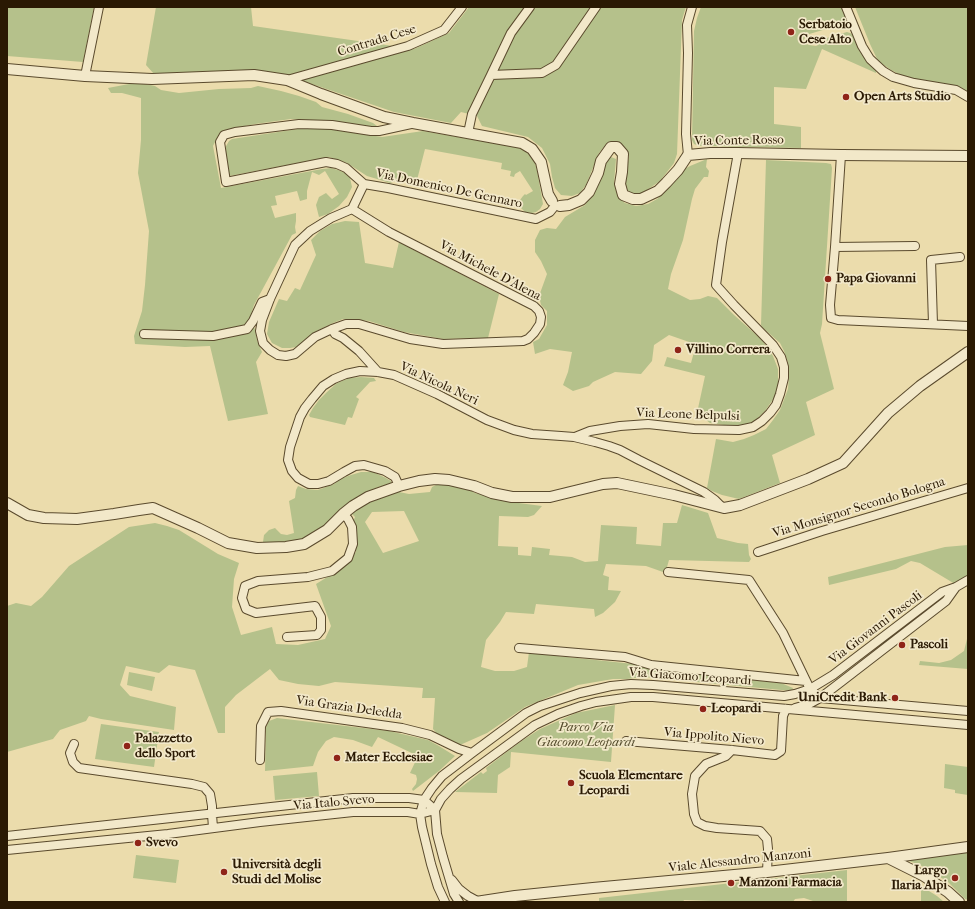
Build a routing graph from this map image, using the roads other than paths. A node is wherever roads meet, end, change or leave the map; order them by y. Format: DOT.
graph roads {
  1 [pos="99,7"];
  2 [pos="462,7"];
  3 [pos="530,7"];
  4 [pos="596,7"];
  5 [pos="692,7"];
  6 [pos="846,7"];
  7 [pos="7,70"];
  8 [pos="491,75"];
  9 [pos="85,76"];
  10 [pos="287,80"];
  11 [pos="968,97"];
  12 [pos="413,123"];
  13 [pos="468,133"];
  14 [pos="738,153"];
  15 [pos="841,155"];
  16 [pos="688,156"];
  17 [pos="968,156"];
  18 [pos="364,184"];
  19 [pos="556,205"];
  20 [pos="352,209"];
  21 [pos="915,246"];
  22 [pos="835,248"];
  23 [pos="960,257"];
  24 [pos="270,299"];
  25 [pos="933,324"];
  26 [pos="968,326"];
  27 [pos="332,329"];
  28 [pos="144,334"];
  29 [pos="968,352"];
  30 [pos="378,372"];
  31 [pos="574,437"];
  32 [pos="399,486"];
  33 [pos="968,488"];
  34 [pos="7,503"];
  35 [pos="724,508"];
  36 [pos="343,514"];
  37 [pos="758,552"];
  38 [pos="668,572"];
  39 [pos="968,580"];
  40 [pos="956,587"];
  41 [pos="287,637"];
  42 [pos="520,648"];
  43 [pos="806,681"];
  44 [pos="654,685"];
  45 [pos="810,689"];
  46 [pos="653,698"];
  47 [pos="820,698"];
  48 [pos="786,709"];
  49 [pos="957,710"];
  50 [pos="968,711"];
  51 [pos="513,722"];
  52 [pos="956,724"];
  53 [pos="968,724"];
  54 [pos="521,734"];
  55 [pos="626,741"];
  56 [pos="74,744"];
  57 [pos="732,750"];
  58 [pos="472,753"];
  59 [pos="260,760"];
  60 [pos="452,769"];
  61 [pos="460,779"];
  62 [pos="390,798"];
  63 [pos="424,800"];
  64 [pos="272,807"];
  65 [pos="435,810"];
  66 [pos="390,811"];
  67 [pos="212,814"];
  68 [pos="420,814"];
  69 [pos="274,820"];
  70 [pos="117,824"];
  71 [pos="213,828"];
  72 [pos="7,836"];
  73 [pos="117,839"];
  74 [pos="968,847"];
  75 [pos="7,850"];
  76 [pos="888,858"];
  77 [pos="767,872"];
  78 [pos="449,877"];
  79 [pos="515,896"];
  80 [pos="445,902"];
  81 [pos="459,902"];
  82 [pos="476,902"];
  83 [pos="479,902"];
  84 [pos="505,902"];
  85 [pos="959,902"];
  1 -- 9 [label="street"];
  2 -- 10 [label="street, Contrada Cese"];
  3 -- 8 [label="street"];
  4 -- 8 [label="street"];
  5 -- 16 [label="street"];
  6 -- 11 [label="street"];
  7 -- 9 [label="street"];
  8 -- 13 [label="street"];
  9 -- 10 [label="street"];
  10 -- 12 [label="street"];
  12 -- 13 [label="street"];
  12 -- 18 [label="street"];
  13 -- 19 [label="street"];
  14 -- 15 [label="street, Via Conte Rosso"];
  14 -- 16 [label="street, Via Conte Rosso"];
  14 -- 31 [label="street, Via Leone Belpulsi"];
  15 -- 17 [label="street, Via Conte Rosso"];
  15 -- 22 [label="street"];
  16 -- 19 [label="street, Via Conte Rosso"];
  18 -- 19 [label="street, Via Domenico De Gennaro"];
  18 -- 20 [label="street, Via Domenico De Gennaro"];
  20 -- 24 [label="street, Via Michele D'Alena"];
  20 -- 27 [label="street, Via Michele D'Alena"];
  21 -- 22 [label="street"];
  22 -- 25 [label="street"];
  23 -- 25 [label="street"];
  24 -- 27 [label="street, Via Michele D'Alena"];
  24 -- 28 [label="street"];
  25 -- 26 [label="street"];
  27 -- 30 [label="street"];
  29 -- 35 [label="street"];
  30 -- 31 [label="street, Via Nicola Neri"];
  30 -- 32 [label="street, Via Nicola Neri"];
  31 -- 35 [label="street, Via Nicola Neri"];
  32 -- 35 [label="street"];
  32 -- 36 [label="street"];
  33 -- 37 [label="street, Via Monsignor Secondo Bologna"];
  34 -- 36 [label="street"];
  36 -- 41 [label="street"];
  38 -- 43 [label="street"];
  39 -- 40 [label="street, Via Giovanni Pascoli"];
  40 -- 45 [label="street, Via Giovanni Pascoli"];
  40 -- 47 [label="street, Via Giovanni Pascoli"];
  42 -- 43 [label="street, Via Giacomo Leopardi"];
  43 -- 45 [label="street"];
  44 -- 45 [label="street, Via Giacomo Leopardi"];
  44 -- 46 [label="street"];
  44 -- 51 [label="street, Via Giacomo Leopardi"];
  45 -- 47 [label="street"];
  46 -- 48 [label="street, Via Giacomo Leopardi"];
  46 -- 54 [label="street, Via Giacomo Leopardi"];
  47 -- 48 [label="street, Via Giacomo Leopardi"];
  47 -- 49 [label="street, Via Giacomo Leopardi"];
  48 -- 52 [label="street, Via Giacomo Leopardi"];
  48 -- 57 [label="street, Via Ippolito Nievo"];
  49 -- 50 [label="street, Via Giacomo Leopardi"];
  49 -- 52 [label="street"];
  51 -- 54 [label="street"];
  51 -- 58 [label="street, Via Giacomo Leopardi"];
  52 -- 53 [label="street, Via Giacomo Leopardi"];
  54 -- 61 [label="street, Via Giacomo Leopardi"];
  55 -- 57 [label="street, Via Ippolito Nievo"];
  56 -- 67 [label="street"];
  57 -- 77 [label="street"];
  58 -- 59 [label="street, Via Grazia Deledda"];
  58 -- 60 [label="street, Via Giacomo Leopardi"];
  60 -- 61 [label="street"];
  60 -- 63 [label="street, Via Giacomo Leopardi"];
  61 -- 65 [label="street, Via Giacomo Leopardi"];
  62 -- 63 [label="street, Via Italo Svevo"];
  62 -- 64 [label="street, Via Italo Svevo"];
  62 -- 66 [label="street"];
  63 -- 65 [label="street"];
  63 -- 68 [label="street, Via Giacomo Leopardi"];
  64 -- 67 [label="street, Via Italo Svevo"];
  64 -- 69 [label="street"];
  65 -- 68 [label="street, Via Italo Svevo"];
  65 -- 78 [label="street"];
  66 -- 68 [label="street, Via Italo Svevo"];
  66 -- 69 [label="street, Via Italo Svevo"];
  67 -- 70 [label="street, Via Italo Svevo"];
  67 -- 71 [label="street"];
  68 -- 80 [label="street, Via Giacomo Leopardi"];
  69 -- 71 [label="street, Via Italo Svevo"];
  70 -- 72 [label="street, Via Italo Svevo"];
  70 -- 73 [label="street"];
  71 -- 73 [label="street, Via Italo Svevo"];
  73 -- 75 [label="street, Via Italo Svevo"];
  74 -- 76 [label="street, Viale Alessandro Manzoni"];
  76 -- 77 [label="street, Viale Alessandro Manzoni"];
  76 -- 85 [label="street"];
  77 -- 79 [label="street, Viale Alessandro Manzoni"];
  78 -- 81 [label="street"];
  78 -- 83 [label="street"];
  79 -- 83 [label="street, Viale Alessandro Manzoni"];
  79 -- 84 [label="street, Viale Alessandro Manzoni"];
  82 -- 83 [label="street, Viale Alessandro Manzoni"];
}
